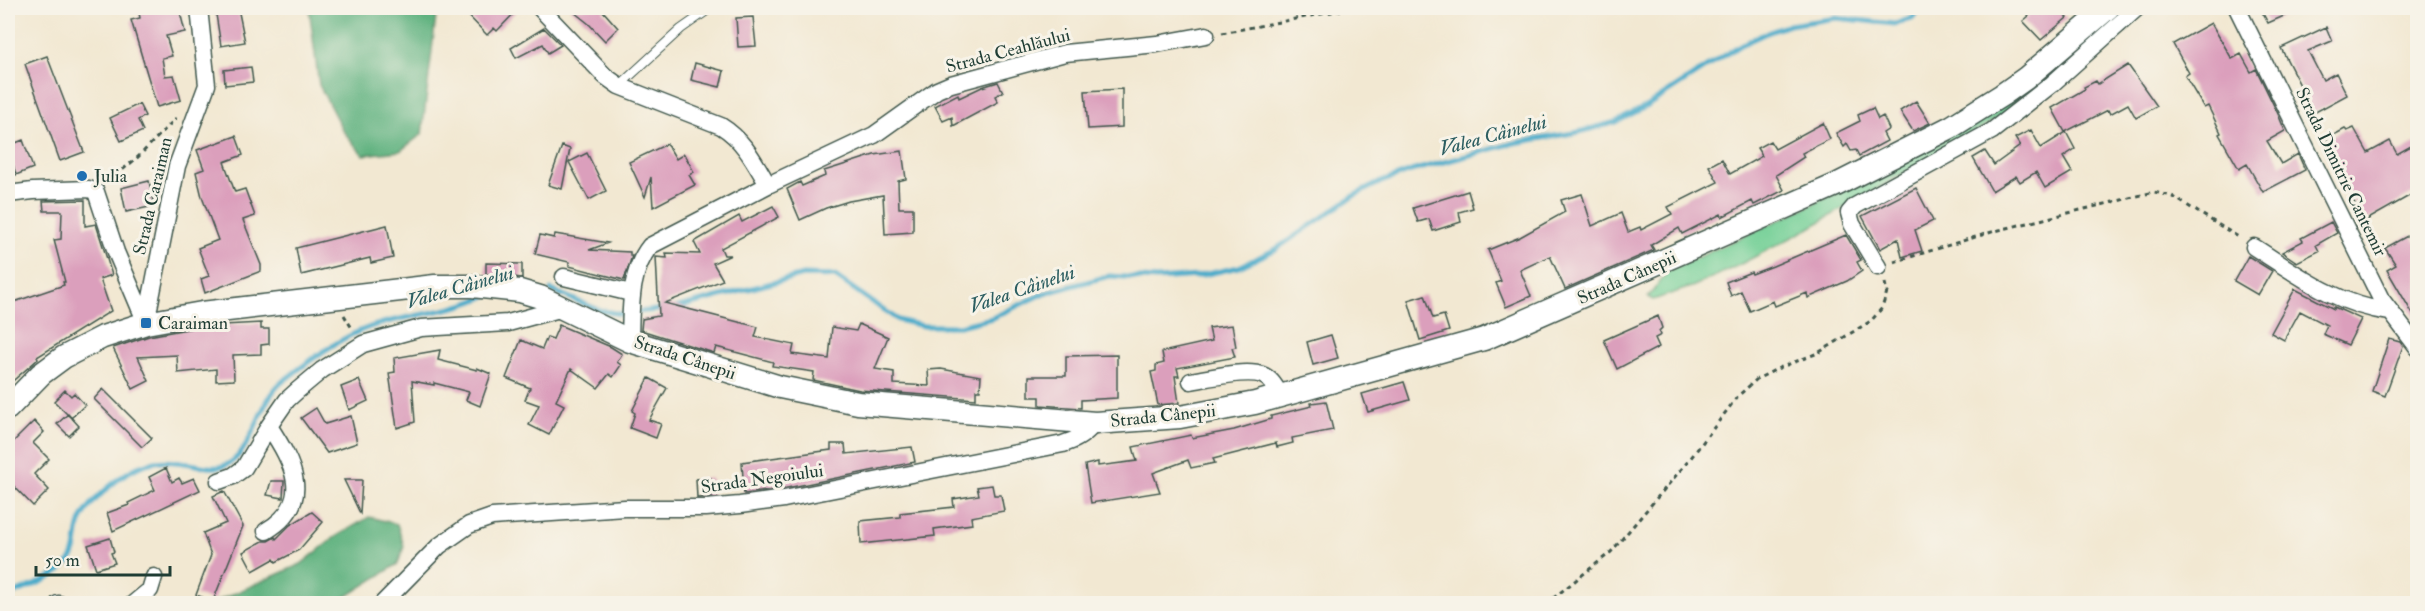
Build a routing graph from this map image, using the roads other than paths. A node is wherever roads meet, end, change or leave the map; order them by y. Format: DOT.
graph roads {
  1 [pos="199,8"];
  2 [pos="540,8"];
  3 [pos="711,8"];
  4 [pos="2108,8"];
  5 [pos="2137,8"];
  6 [pos="2237,8"];
  7 [pos="1206,35"];
  8 [pos="619,86"];
  9 [pos="768,185"];
  10 [pos="8,194"];
  11 [pos="2254,247"];
  12 [pos="1878,267"];
  13 [pos="564,277"];
  14 [pos="631,294"];
  15 [pos="564,308"];
  16 [pos="2390,312"];
  17 [pos="146,323"];
  18 [pos="630,341"];
  19 [pos="2418,348"];
  20 [pos="1191,381"];
  21 [pos="1281,396"];
  22 [pos="8,408"];
  23 [pos="1095,423"];
  24 [pos="269,426"];
  25 [pos="219,481"];
  26 [pos="266,531"];
  27 [pos="154,577"];
  28 [pos="134,603"];
  29 [pos="382,603"];
  1 -- 17 [label="street, Strada Caraiman"];
  2 -- 8 [label="street"];
  3 -- 8 [label="lane"];
  4 -- 21 [label="street, Strada Cânepii"];
  5 -- 12 [label="street"];
  6 -- 16 [label="street, Strada Dimitrie Cantemir"];
  7 -- 9 [label="street, Strada Ceahlăului"];
  8 -- 9 [label="street"];
  9 -- 14 [label="street, Strada Ceahlăului"];
  10 -- 17 [label="street"];
  11 -- 16 [label="street"];
  13 -- 14 [label="street"];
  14 -- 18 [label="street, Strada Ceahlăului"];
  15 -- 17 [label="street, Strada Cânepii"];
  15 -- 18 [label="street, Strada Cânepii"];
  15 -- 24 [label="street"];
  16 -- 19 [label="street, Strada Dimitrie Cantemir"];
  17 -- 22 [label="street, Strada Cânepii"];
  18 -- 23 [label="street, Strada Cânepii"];
  20 -- 21 [label="street"];
  21 -- 23 [label="street, Strada Cânepii"];
  23 -- 29 [label="street, Strada Negoiului"];
  24 -- 25 [label="street"];
  24 -- 26 [label="street"];
  27 -- 28 [label="street"];
}
